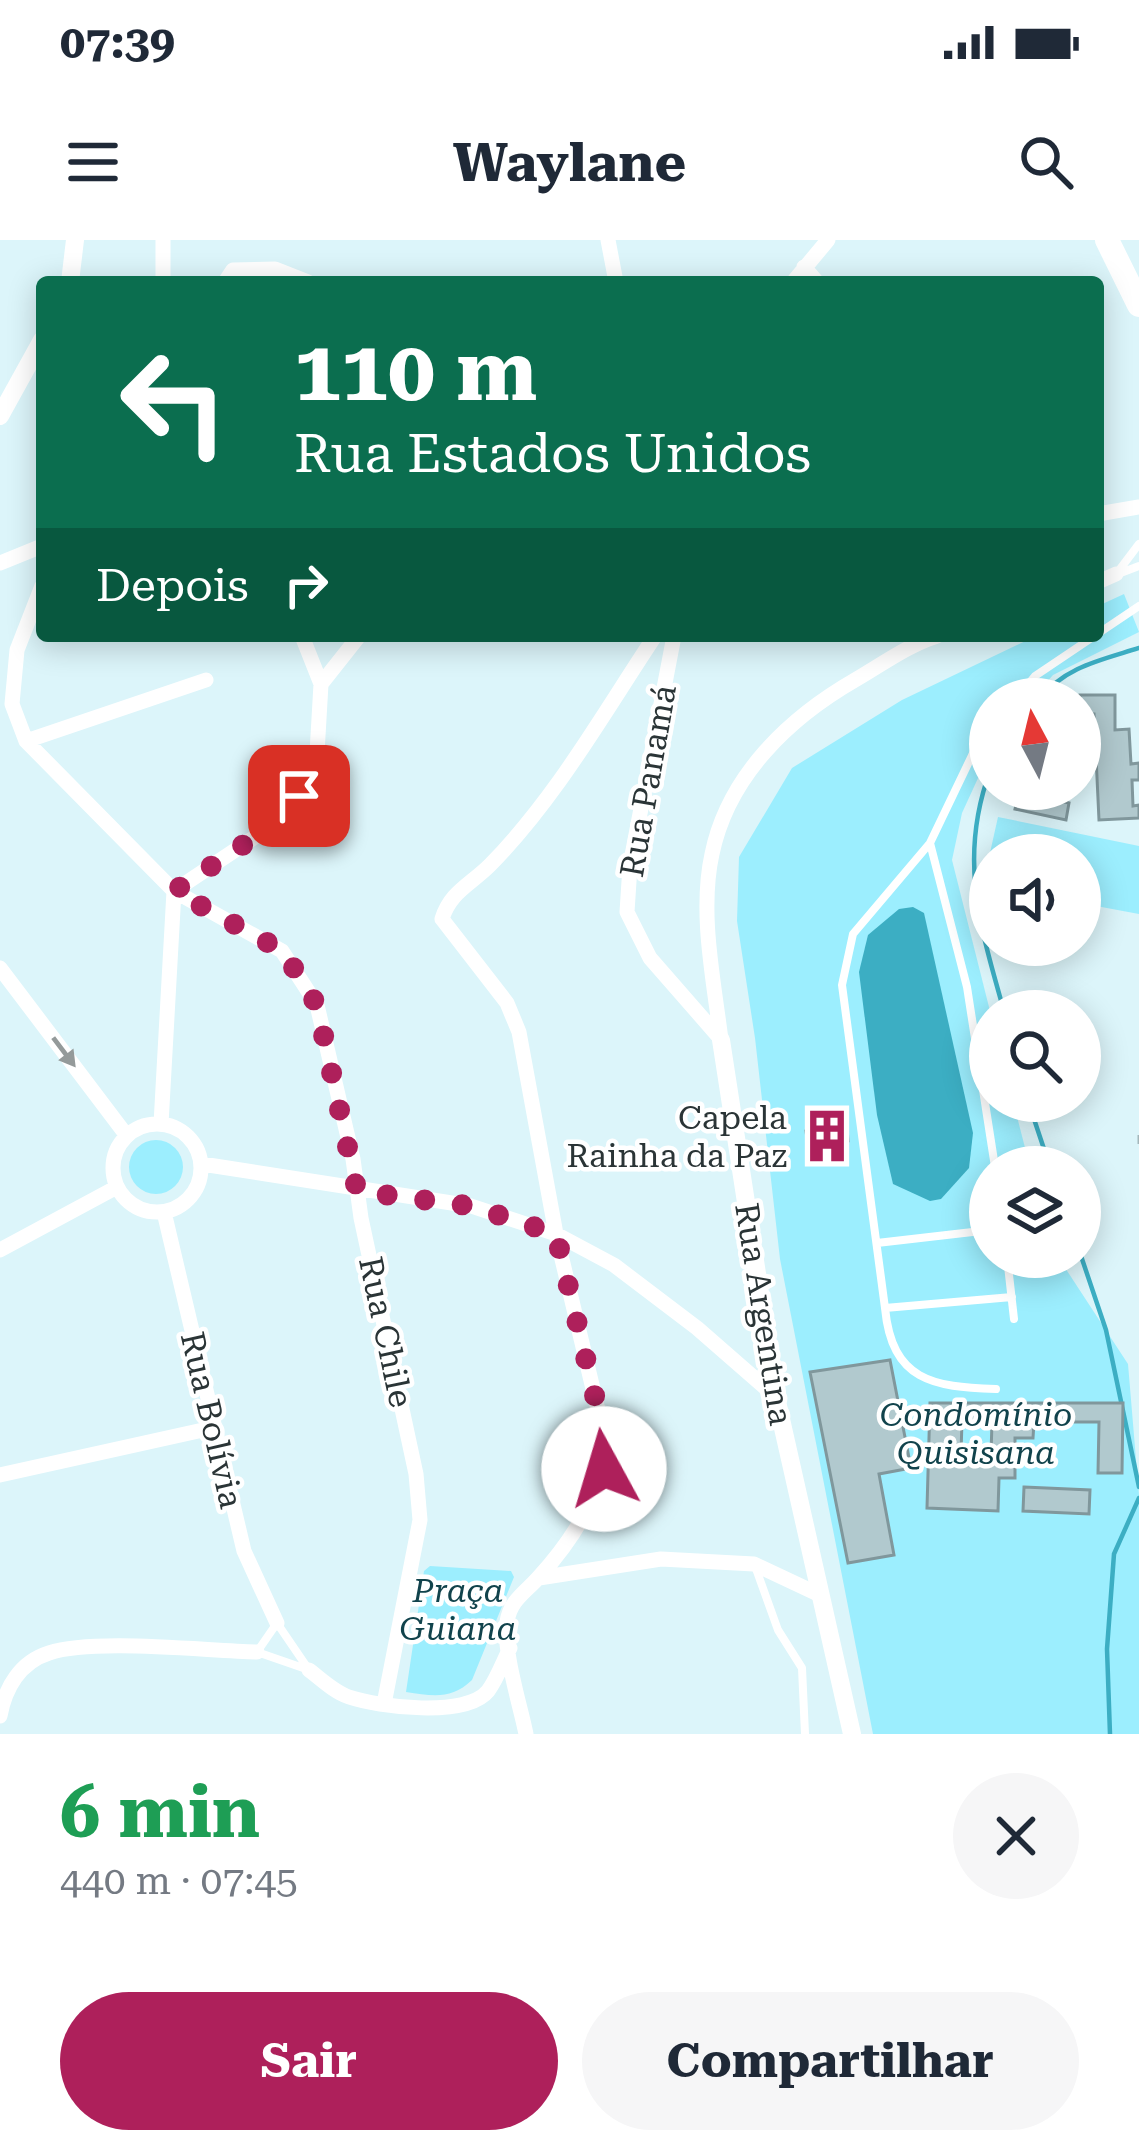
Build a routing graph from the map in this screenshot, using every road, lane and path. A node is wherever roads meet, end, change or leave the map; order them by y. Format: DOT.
graph roads {
  1 [pos="75,240"];
  2 [pos="163,240"];
  3 [pos="608,240"];
  4 [pos="828,240"];
  5 [pos="1108,240"];
  6 [pos="804,267"];
  7 [pos="71,276"];
  8 [pos="163,276"];
  9 [pos="229,276"];
  10 [pos="294,276"];
  11 [pos="615,276"];
  12 [pos="797,276"];
  13 [pos="812,276"];
  14 [pos="1139,305"];
  15 [pos="36,351"];
  16 [pos="0,416"];
  17 [pos="1139,507"];
  18 [pos="1104,513"];
  19 [pos="1139,544"];
  20 [pos="36,548"];
  21 [pos="0,563"];
  22 [pos="1139,570"];
  23 [pos="1116,574"];
  24 [pos="1104,579"];
  25 [pos="36,601"];
  26 [pos="1139,606"];
  27 [pos="1139,616"];
  28 [pos="1121,621"];
  29 [pos="1104,632"];
  30 [pos="304,642"];
  31 [pos="354,642"];
  32 [pos="652,642"];
  33 [pos="673,642"];
  34 [pos="926,642"];
  35 [pos="1088,642"];
  36 [pos="1033,678"];
  37 [pos="206,680"];
  38 [pos="321,684"];
  39 [pos="26,741"];
  40 [pos="969,762"];
  41 [pos="930,843"];
  42 [pos="174,891"];
  43 [pos="0,968"];
  44 [pos="721,1040"];
  45 [pos="161,1124"];
  46 [pos="1139,1135"];
  47 [pos="128,1136"];
  48 [pos="991,1146"];
  49 [pos="1139,1149"];
  50 [pos="202,1164"];
  51 [pos="117,1187"];
  52 [pos="357,1191"];
  53 [pos="164,1212"];
  54 [pos="969,1232"];
  55 [pos="556,1234"];
  56 [pos="878,1243"];
  57 [pos="0,1250"];
  58 [pos="1010,1278"];
  59 [pos="1012,1298"];
  60 [pos="885,1308"];
  61 [pos="1014,1319"];
  62 [pos="996,1389"];
  63 [pos="776,1397"];
  64 [pos="212,1428"];
  65 [pos="0,1475"];
  66 [pos="754,1564"];
  67 [pos="539,1578"];
  68 [pos="820,1595"];
  69 [pos="277,1623"];
  70 [pos="510,1648"];
  71 [pos="257,1652"];
  72 [pos="309,1670"];
  73 [pos="384,1704"];
  74 [pos="0,1716"];
  75 [pos="526,1734"];
  76 [pos="805,1734"];
  77 [pos="851,1734"];
  1 -- 7 [label="street"];
  2 -- 8 [label="street"];
  3 -- 11 [label="street"];
  4 -- 6 [label="street"];
  5 -- 14 [label="main road"];
  6 -- 12 [label="street"];
  6 -- 13 [label="street"];
  9 -- 10 [label="street"];
  15 -- 16 [label="street"];
  17 -- 18 [label="street"];
  19 -- 23 [label="lane"];
  20 -- 21 [label="street"];
  22 -- 23 [label="lane"];
  23 -- 24 [label="street"];
  25 -- 39 [label="street"];
  26 -- 28 [label="lane"];
  27 -- 28 [label="lane"];
  28 -- 29 [label="lane"];
  30 -- 38 [label="street"];
  31 -- 38 [label="street"];
  32 -- 55 [label="street"];
  33 -- 44 [label="street, Rua Panamá"];
  34 -- 44 [label="street, Rua Argentina"];
  35 -- 36 [label="lane"];
  37 -- 39 [label="street"];
  38 -- 42 [label="street"];
  39 -- 42 [label="street, Rua Chile"];
  40 -- 41 [label="lane"];
  41 -- 48 [label="lane"];
  41 -- 56 [label="lane"];
  42 -- 45 [label="street"];
  42 -- 52 [label="street, Rua Chile"];
  43 -- 47 [label="street, one-way"];
  44 -- 63 [label="street, Rua Argentina"];
  45 -- 47 [label="street"];
  45 -- 50 [label="street"];
  46 -- 49 [label="path"];
  47 -- 51 [label="street"];
  50 -- 52 [label="street"];
  50 -- 53 [label="street"];
  51 -- 53 [label="street"];
  51 -- 57 [label="street"];
  52 -- 55 [label="street"];
  52 -- 73 [label="street, Rua Chile"];
  53 -- 64 [label="street, Rua Bolívia"];
  54 -- 56 [label="lane"];
  55 -- 63 [label="street"];
  55 -- 67 [label="street"];
  56 -- 60 [label="lane"];
  58 -- 59 [label="lane"];
  59 -- 60 [label="lane"];
  59 -- 61 [label="lane"];
  60 -- 62 [label="lane"];
  63 -- 68 [label="street, Rua Argentina"];
  64 -- 65 [label="street"];
  64 -- 69 [label="street, Rua Bolívia"];
  66 -- 67 [label="street"];
  66 -- 68 [label="street"];
  66 -- 76 [label="lane"];
  67 -- 70 [label="street"];
  68 -- 77 [label="street, Rua Argentina"];
  69 -- 71 [label="lane"];
  69 -- 72 [label="lane"];
  70 -- 73 [label="street"];
  70 -- 75 [label="street"];
  71 -- 72 [label="lane"];
  71 -- 74 [label="street"];
  72 -- 73 [label="street"];
}
